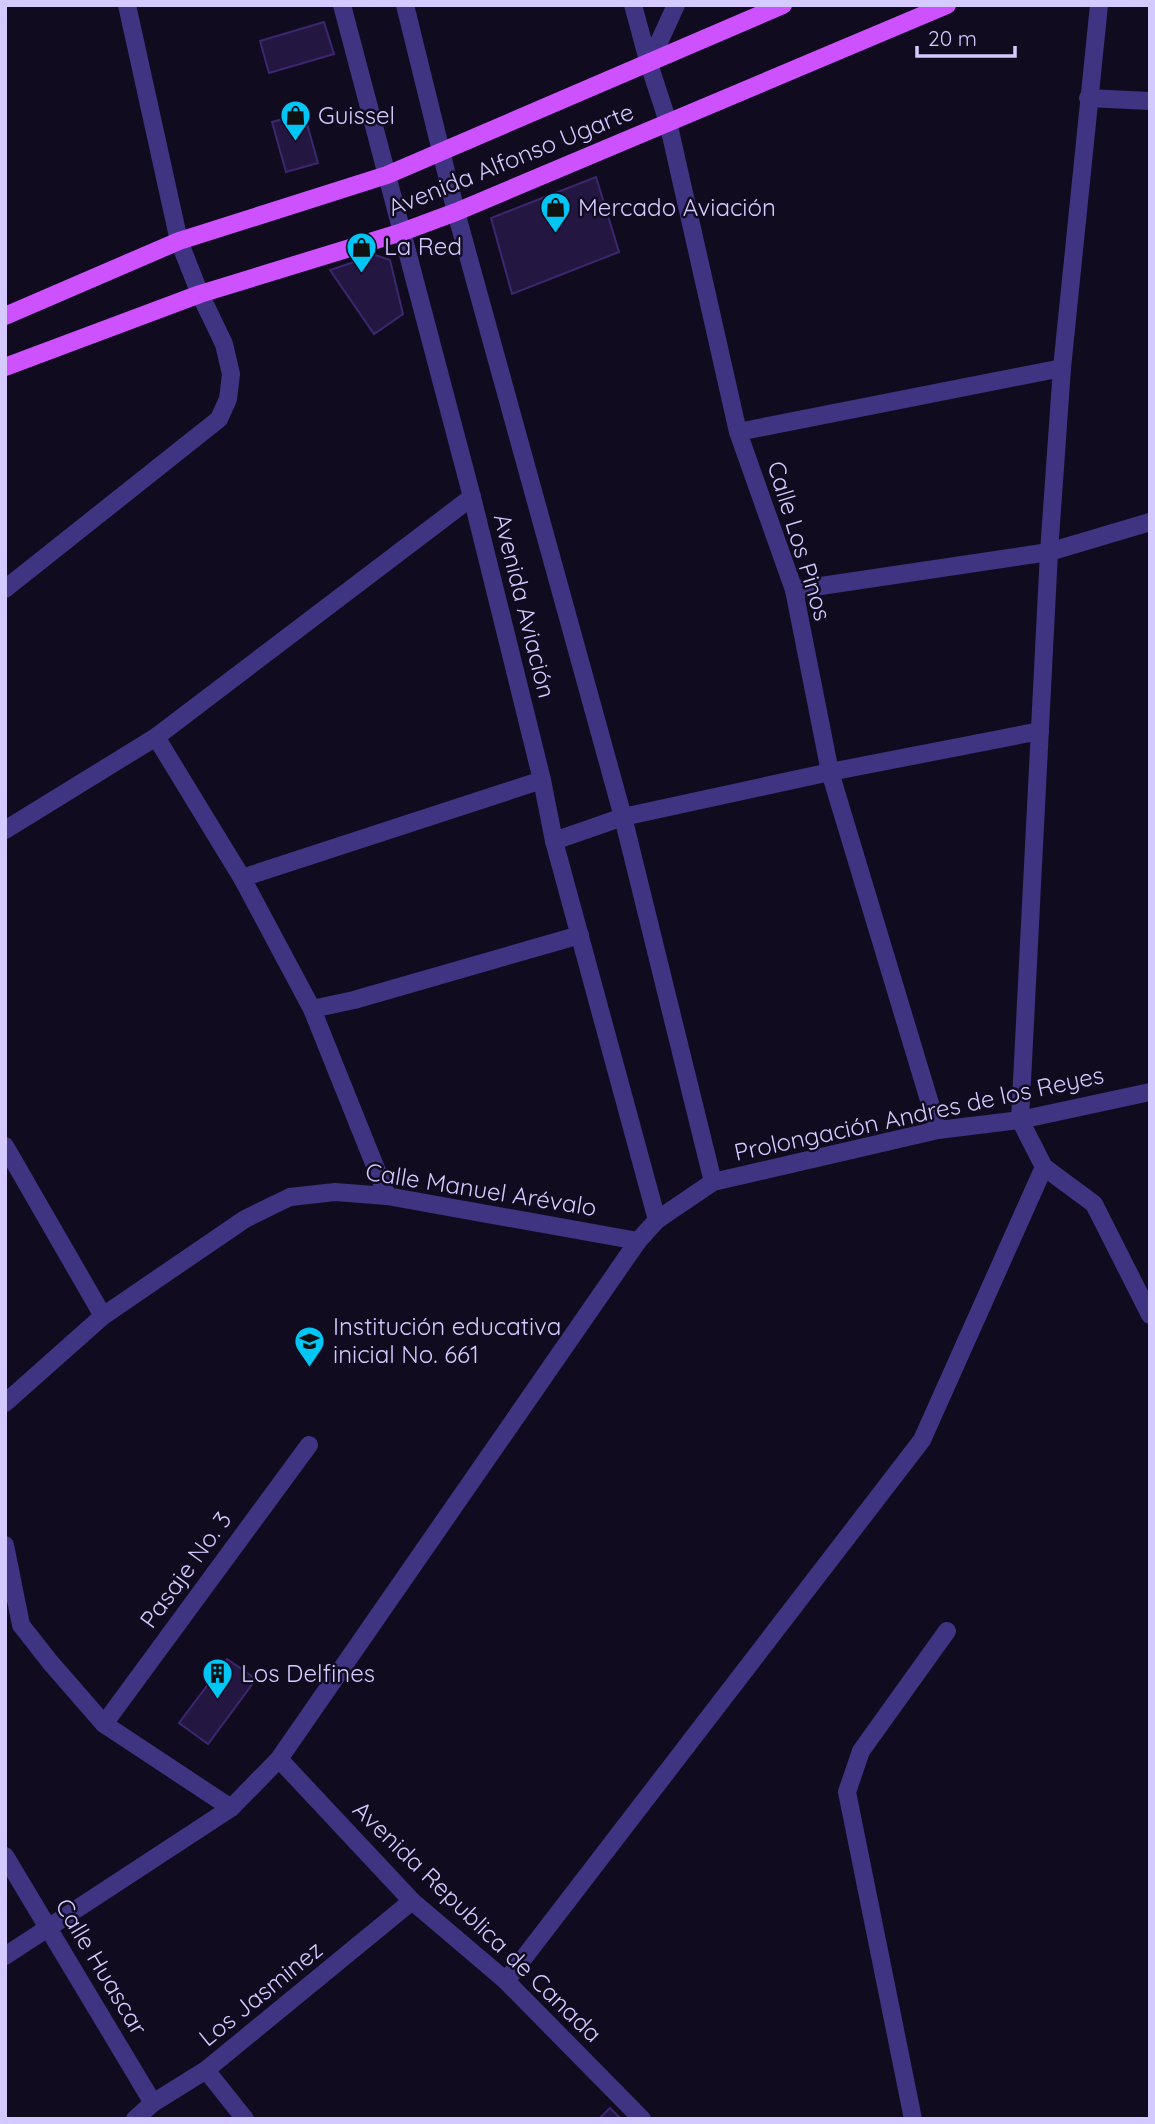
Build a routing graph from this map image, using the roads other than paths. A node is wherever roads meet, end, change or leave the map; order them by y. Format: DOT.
graph roads {
  1 [pos="127,5"];
  2 [pos="342,5"];
  3 [pos="405,5"];
  4 [pos="633,5"];
  5 [pos="677,5"];
  6 [pos="783,5"];
  7 [pos="947,5"];
  8 [pos="1099,5"];
  9 [pos="649,64"];
  10 [pos="1088,98"];
  11 [pos="1150,101"];
  12 [pos="668,122"];
  13 [pos="440,151"];
  14 [pos="387,175"];
  15 [pos="456,212"];
  16 [pos="402,232"];
  17 [pos="179,241"];
  18 [pos="200,294"];
  19 [pos="5,316"];
  20 [pos="5,367"];
  21 [pos="1062,368"];
  22 [pos="738,432"];
  23 [pos="472,497"];
  24 [pos="1150,522"];
  25 [pos="1049,552"];
  26 [pos="5,589"];
  27 [pos="794,590"];
  28 [pos="1040,731"];
  29 [pos="156,737"];
  30 [pos="830,772"];
  31 [pos="542,780"];
  32 [pos="623,817"];
  33 [pos="5,830"];
  34 [pos="554,841"];
  35 [pos="242,878"];
  36 [pos="580,935"];
  37 [pos="312,1009"];
  38 [pos="1150,1092"];
  39 [pos="1020,1120"];
  40 [pos="938,1130"];
  41 [pos="5,1146"];
  42 [pos="1044,1167"];
  43 [pos="713,1182"];
  44 [pos="387,1196"];
  45 [pos="657,1220"];
  46 [pos="638,1241"];
  47 [pos="1150,1315"];
  48 [pos="103,1316"];
  49 [pos="5,1403"];
  50 [pos="309,1445"];
  51 [pos="5,1545"];
  52 [pos="947,1631"];
  53 [pos="104,1724"];
  54 [pos="279,1759"];
  55 [pos="231,1808"];
  56 [pos="5,1856"];
  57 [pos="412,1901"];
  58 [pos="49,1927"];
  59 [pos="5,1955"];
  60 [pos="506,1980"];
  61 [pos="206,2070"];
  62 [pos="153,2103"];
  63 [pos="135,2119"];
  64 [pos="245,2119"];
  65 [pos="642,2119"];
  66 [pos="914,2119"];
  1 -- 17 [label="street"];
  2 -- 14 [label="street, Avenida Aviación"];
  3 -- 13 [label="street, Avenida Aviación"];
  4 -- 9 [label="street, Calle Los Pinos"];
  5 -- 9 [label="street"];
  6 -- 9 [label="main road, Avenida Alfonso Ugarte"];
  7 -- 12 [label="main road, Avenida Alfonso Ugarte"];
  8 -- 10 [label="street"];
  9 -- 12 [label="street, Calle Los Pinos"];
  9 -- 13 [label="main road, Avenida Alfonso Ugarte"];
  10 -- 11 [label="street"];
  10 -- 21 [label="street"];
  12 -- 15 [label="main road, Avenida Alfonso Ugarte"];
  12 -- 22 [label="street, Calle Los Pinos"];
  13 -- 14 [label="main road, Avenida Alfonso Ugarte"];
  13 -- 15 [label="street, Avenida Aviación"];
  14 -- 16 [label="street, Avenida Aviación"];
  14 -- 17 [label="main road, Avenida Alfonso Ugarte"];
  15 -- 16 [label="main road, Avenida Alfonso Ugarte"];
  15 -- 32 [label="street, Avenida Aviación"];
  16 -- 18 [label="main road, Avenida Alfonso Ugarte"];
  16 -- 23 [label="street, Avenida Aviación"];
  17 -- 18 [label="street"];
  17 -- 19 [label="main road, Avenida Alfonso Ugarte"];
  18 -- 20 [label="main road, Avenida Alfonso Ugarte"];
  18 -- 26 [label="street"];
  21 -- 22 [label="street"];
  21 -- 25 [label="street"];
  22 -- 27 [label="street, Calle Los Pinos"];
  23 -- 29 [label="street"];
  23 -- 31 [label="street, Avenida Aviación"];
  24 -- 25 [label="street"];
  25 -- 27 [label="street"];
  25 -- 28 [label="street"];
  27 -- 30 [label="street, Calle Los Pinos"];
  28 -- 30 [label="street"];
  28 -- 39 [label="street"];
  29 -- 33 [label="street"];
  29 -- 35 [label="street"];
  30 -- 32 [label="street"];
  30 -- 40 [label="street, Calle Los Pinos"];
  31 -- 34 [label="street, Avenida Aviación"];
  31 -- 35 [label="street"];
  32 -- 34 [label="street"];
  32 -- 43 [label="street, Avenida Aviación"];
  34 -- 36 [label="street, Avenida Aviación"];
  35 -- 37 [label="street"];
  36 -- 37 [label="street"];
  36 -- 45 [label="street, Avenida Aviación"];
  37 -- 44 [label="street"];
  38 -- 39 [label="street, Prolongación Andres de los Reyes"];
  39 -- 40 [label="street, Prolongación Andres de los Reyes"];
  39 -- 42 [label="street"];
  40 -- 43 [label="street, Prolongación Andres de los Reyes"];
  41 -- 48 [label="street"];
  42 -- 47 [label="street"];
  42 -- 60 [label="street"];
  43 -- 45 [label="street, Prolongación Andres de los Reyes"];
  44 -- 46 [label="street, Calle Manuel Arévalo"];
  44 -- 48 [label="street, Calle Manuel Arévalo"];
  45 -- 46 [label="street, Prolongación Andres de los Reyes"];
  46 -- 54 [label="street, Prolongación Andres de los Reyes"];
  48 -- 49 [label="street, Calle Manuel Arévalo"];
  50 -- 53 [label="street, Pasaje No. 3"];
  51 -- 53 [label="street"];
  52 -- 66 [label="street"];
  53 -- 55 [label="street"];
  54 -- 55 [label="street, Prolongación Andres de los Reyes"];
  54 -- 57 [label="street, Avenida Republica de Canada"];
  55 -- 58 [label="street, Prolongación Andres de los Reyes"];
  56 -- 58 [label="street, Calle Huascar"];
  57 -- 60 [label="street, Avenida Republica de Canada"];
  57 -- 61 [label="street, Los Jasminez"];
  58 -- 59 [label="street, Prolongación Andres de los Reyes"];
  58 -- 62 [label="street, Calle Huascar"];
  60 -- 65 [label="street, Avenida Republica de Canada"];
  61 -- 62 [label="street, Los Jasminez"];
  61 -- 64 [label="street"];
  62 -- 63 [label="street, Los Jasminez"];
}
